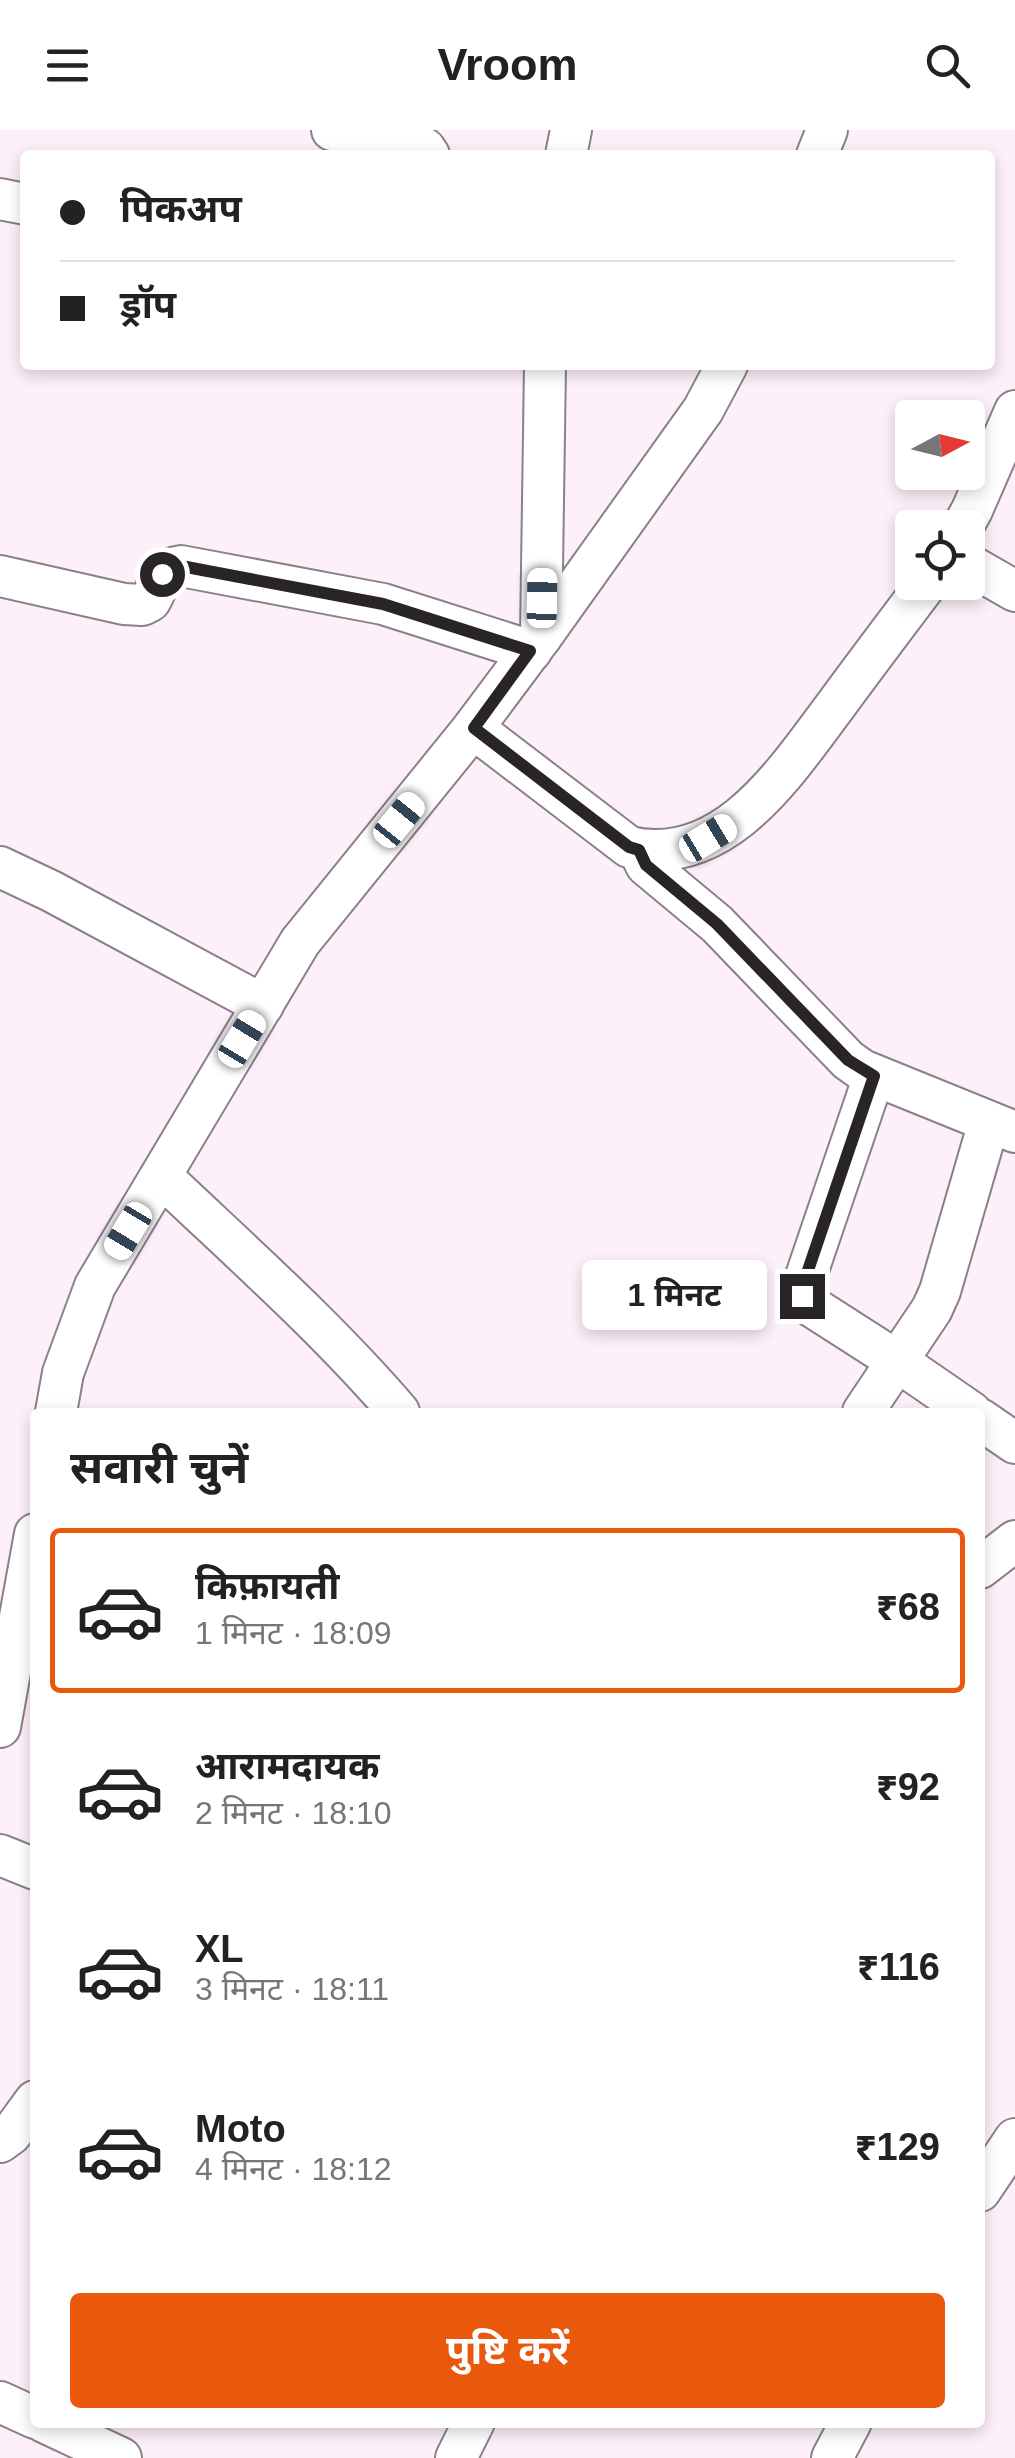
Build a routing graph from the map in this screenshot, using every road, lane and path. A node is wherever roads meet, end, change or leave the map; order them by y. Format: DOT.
graph roads {
  1 [pos="332,130"];
  2 [pos="420,143"];
  3 [pos="546,370"];
  4 [pos="723,370"];
  5 [pos="1015,411"];
  6 [pos="972,510"];
  7 [pos="985,573"];
  8 [pos="0,576"];
  9 [pos="1015,590"];
  10 [pos="914,600"];
  11 [pos="536,644"];
  12 [pos="474,728"];
  13 [pos="639,850"];
  14 [pos="0,867"];
  15 [pos="263,1004"];
  16 [pos="874,1076"];
  17 [pos="1002,1127"];
  18 [pos="160,1176"];
  19 [pos="898,1360"];
  20 [pos="57,1408"];
  21 [pos="395,1408"];
  22 [pos="866,1408"];
  23 [pos="965,1408"];
  24 [pos="985,1423"];
  25 [pos="1015,1444"];
  26 [pos="1015,1541"];
  27 [pos="30,1561"];
  28 [pos="985,1564"];
  29 [pos="0,1726"];
  30 [pos="0,1856"];
  31 [pos="30,1867"];
  32 [pos="30,2108"];
  33 [pos="1015,2139"];
  34 [pos="0,2142"];
  35 [pos="985,2184"];
  36 [pos="0,2402"];
  37 [pos="30,2416"];
  38 [pos="57,2428"];
  39 [pos="471,2428"];
  40 [pos="848,2428"];
  41 [pos="121,2458"];
  42 [pos="456,2458"];
  43 [pos="832,2458"];
  1 -- 2 [label="street"];
  3 -- 11 [label="street"];
  4 -- 11 [label="street"];
  5 -- 6 [label="street"];
  7 -- 9 [label="street"];
  8 -- 11 [label="street"];
  10 -- 13 [label="street"];
  11 -- 12 [label="street"];
  12 -- 13 [label="street"];
  12 -- 15 [label="street"];
  13 -- 16 [label="street"];
  14 -- 15 [label="street"];
  15 -- 18 [label="street"];
  16 -- 17 [label="street"];
  16 -- 19 [label="street"];
  17 -- 19 [label="street"];
  18 -- 20 [label="street"];
  18 -- 21 [label="street"];
  19 -- 22 [label="street"];
  19 -- 23 [label="street"];
  24 -- 25 [label="street"];
  26 -- 28 [label="street"];
  27 -- 29 [label="street"];
  30 -- 31 [label="street"];
  32 -- 34 [label="street"];
  33 -- 35 [label="street"];
  36 -- 37 [label="street"];
  38 -- 41 [label="street"];
  39 -- 42 [label="street"];
  40 -- 43 [label="street"];
}
